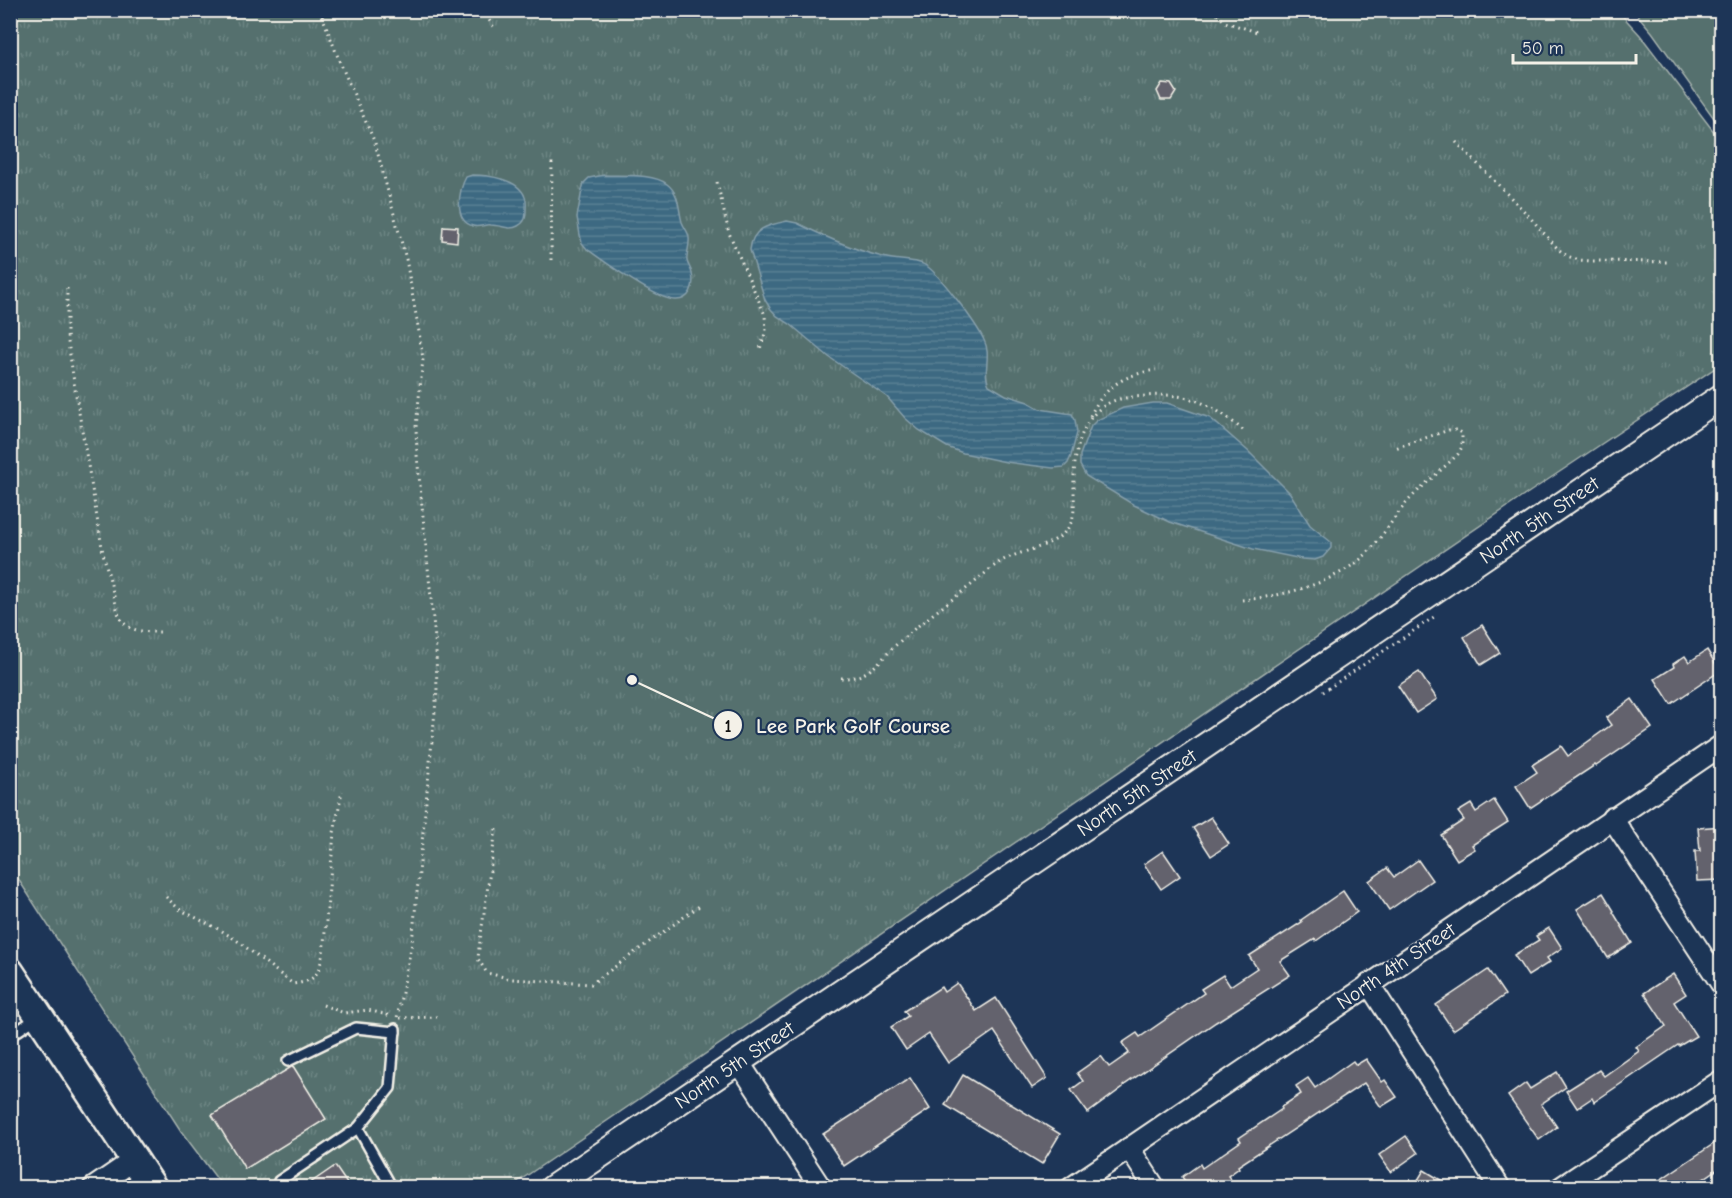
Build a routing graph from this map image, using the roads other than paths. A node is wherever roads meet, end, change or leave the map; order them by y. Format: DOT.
graph roads {
  1 [pos="1722,396"];
  2 [pos="1722,745"];
  3 [pos="1612,818"];
  4 [pos="1369,984"];
  5 [pos="1722,985"];
  6 [pos="17,986"];
  7 [pos="40,1016"];
  8 [pos="10,1036"];
  9 [pos="288,1061"];
  10 [pos="738,1061"];
  11 [pos="1722,1080"];
  12 [pos="358,1128"];
  13 [pos="1129,1148"];
  14 [pos="134,1160"];
  15 [pos="93,1188"];
  16 [pos="153,1188"];
  17 [pos="280,1188"];
  18 [pos="392,1188"];
  19 [pos="552,1188"];
  20 [pos="821,1188"];
  21 [pos="1071,1188"];
  22 [pos="1155,1188"];
  23 [pos="1500,1188"];
  24 [pos="1560,1188"];
  1 -- 10 [label="street, North 5th Street"];
  2 -- 3 [label="street, North 4th Street"];
  3 -- 4 [label="street, North 4th Street"];
  3 -- 5 [label="street"];
  4 -- 13 [label="street, North 4th Street"];
  4 -- 23 [label="street"];
  6 -- 7 [label="main road"];
  7 -- 8 [label="lane"];
  7 -- 14 [label="main road"];
  9 -- 12 [label="lane"];
  10 -- 19 [label="street, North 5th Street"];
  10 -- 20 [label="street"];
  11 -- 24 [label="street"];
  12 -- 17 [label="lane"];
  12 -- 18 [label="lane"];
  13 -- 21 [label="street, North 4th Street"];
  13 -- 22 [label="street"];
  14 -- 15 [label="street"];
  14 -- 16 [label="main road"];
}
